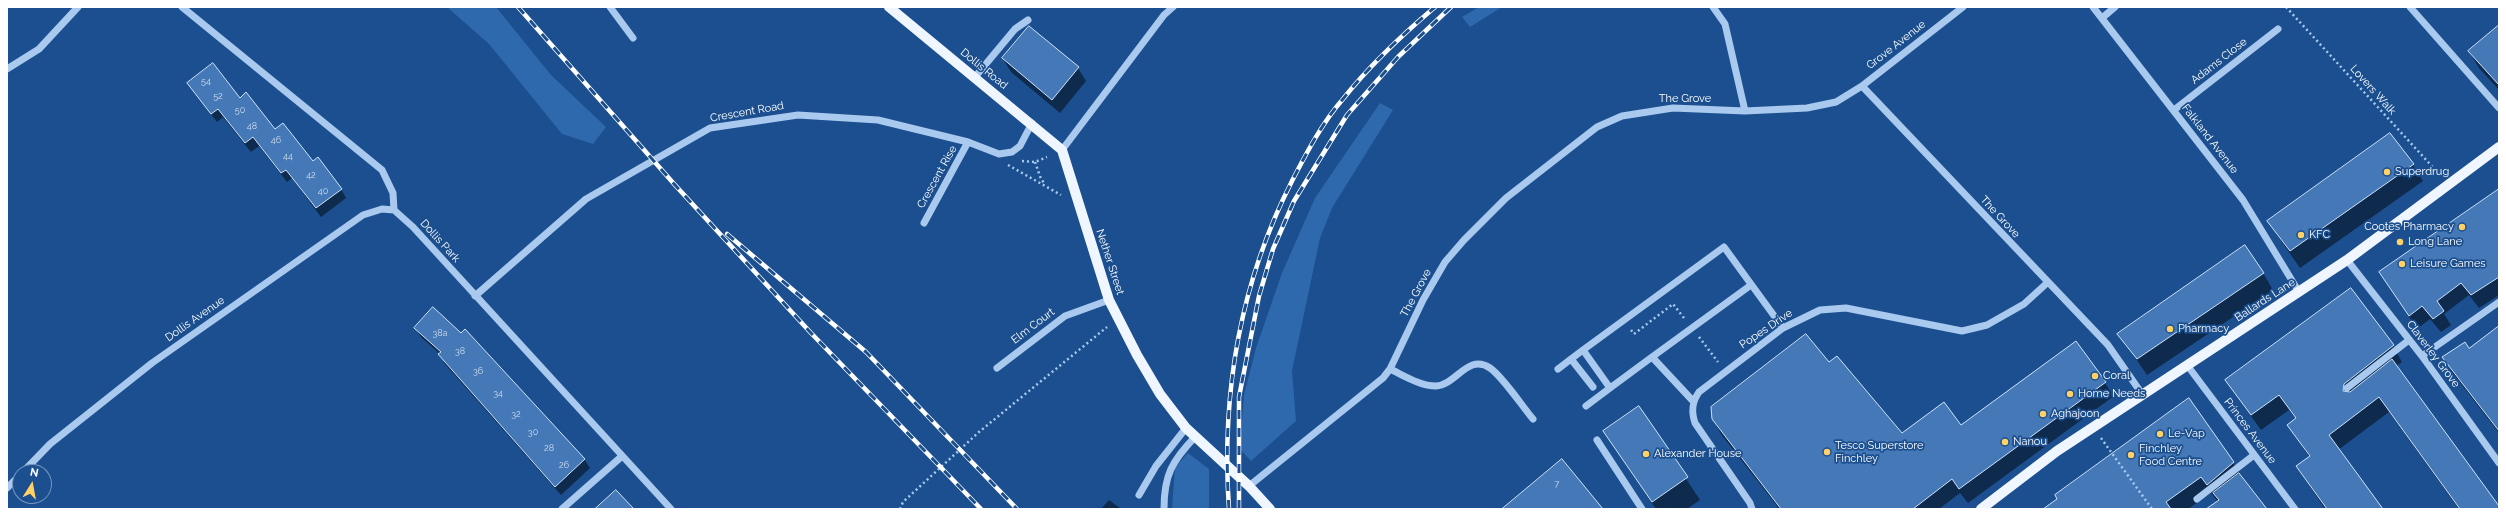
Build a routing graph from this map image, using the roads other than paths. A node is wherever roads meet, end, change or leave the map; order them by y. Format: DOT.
graph roads {
  1 [pos="78,7"];
  2 [pos="182,7"];
  3 [pos="610,7"];
  4 [pos="890,7"];
  5 [pos="1173,7"];
  6 [pos="1713,7"];
  7 [pos="1963,7"];
  8 [pos="2093,7"];
  9 [pos="2115,7"];
  10 [pos="2410,7"];
  11 [pos="2102,18"];
  12 [pos="1028,20"];
  13 [pos="2278,29"];
  14 [pos="633,38"];
  15 [pos="7,69"];
  16 [pos="975,77"];
  17 [pos="1862,86"];
  18 [pos="2499,108"];
  19 [pos="2174,110"];
  20 [pos="1745,111"];
  21 [pos="1032,123"];
  22 [pos="968,142"];
  23 [pos="2499,147"];
  24 [pos="1062,150"];
  25 [pos="394,210"];
  26 [pos="924,223"];
  27 [pos="2346,260"];
  28 [pos="2047,282"];
  29 [pos="1751,284"];
  30 [pos="2299,292"];
  31 [pos="475,296"];
  32 [pos="1109,300"];
  33 [pos="2499,302"];
  34 [pos="1783,328"];
  35 [pos="2409,340"];
  36 [pos="1583,350"];
  37 [pos="2422,356"];
  38 [pos="1652,357"];
  39 [pos="1571,359"];
  40 [pos="2187,365"];
  41 [pos="997,368"];
  42 [pos="1390,369"];
  43 [pos="1558,369"];
  44 [pos="1592,387"];
  45 [pos="1610,388"];
  46 [pos="2347,388"];
  47 [pos="2142,394"];
  48 [pos="1693,401"];
  49 [pos="1586,406"];
  50 [pos="1533,419"];
  51 [pos="1191,433"];
  52 [pos="1597,440"];
  53 [pos="2254,455"];
  54 [pos="621,457"];
  55 [pos="2499,463"];
  56 [pos="31,464"];
  57 [pos="1249,486"];
  58 [pos="1139,495"];
  59 [pos="2197,499"];
  60 [pos="562,509"];
  61 [pos="671,509"];
  62 [pos="1164,509"];
  63 [pos="1270,509"];
  64 [pos="1642,509"];
  65 [pos="1752,509"];
  66 [pos="1981,509"];
  67 [pos="2295,509"];
  1 -- 15 [label="street"];
  2 -- 25 [label="street"];
  3 -- 14 [label="street"];
  4 -- 16 [label="main road, Dollis Road"];
  5 -- 24 [label="street"];
  6 -- 20 [label="street"];
  7 -- 17 [label="street, Grove Avenue"];
  8 -- 11 [label="street, Falkland Avenue"];
  9 -- 11 [label="street"];
  10 -- 18 [label="street"];
  11 -- 19 [label="street, Falkland Avenue"];
  12 -- 16 [label="street"];
  13 -- 19 [label="street, Adams Close"];
  16 -- 21 [label="main road, Dollis Road"];
  17 -- 20 [label="street, The Grove"];
  17 -- 28 [label="street, The Grove"];
  19 -- 30 [label="street, Falkland Avenue"];
  20 -- 42 [label="street, The Grove"];
  21 -- 22 [label="street, Crescent Road"];
  21 -- 24 [label="main road, Dollis Road"];
  22 -- 26 [label="street, Crescent Rise"];
  22 -- 31 [label="street, Crescent Road"];
  23 -- 27 [label="main road, Ballards Lane"];
  24 -- 32 [label="main road, Nether Street"];
  25 -- 31 [label="street, Dollis Park"];
  25 -- 56 [label="street, Dollis Avenue"];
  27 -- 30 [label="main road, Ballards Lane"];
  27 -- 35 [label="street, Claverley Grove"];
  28 -- 34 [label="street, Popes Drive"];
  28 -- 47 [label="street, The Grove"];
  29 -- 34 [label="street"];
  29 -- 36 [label="street"];
  29 -- 38 [label="street"];
  30 -- 40 [label="main road, Ballards Lane"];
  31 -- 54 [label="street, Dollis Park"];
  32 -- 41 [label="street, Elm Court"];
  32 -- 51 [label="main road, Nether Street"];
  33 -- 37 [label="street"];
  34 -- 48 [label="street, Popes Drive"];
  35 -- 37 [label="street, Claverley Grove"];
  35 -- 46 [label="street"];
  36 -- 39 [label="street"];
  36 -- 45 [label="street"];
  37 -- 55 [label="street, Claverley Grove"];
  38 -- 45 [label="street"];
  38 -- 48 [label="street"];
  39 -- 43 [label="street"];
  39 -- 44 [label="street"];
  40 -- 47 [label="main road, Ballards Lane"];
  40 -- 53 [label="street, Princes Avenue"];
  42 -- 50 [label="street"];
  42 -- 57 [label="street, The Grove"];
  45 -- 49 [label="street"];
  47 -- 66 [label="main road, Ballards Lane"];
  48 -- 65 [label="street"];
  51 -- 57 [label="main road, Nether Street"];
  51 -- 58 [label="street"];
  51 -- 62 [label="street"];
  52 -- 64 [label="street"];
  53 -- 59 [label="street"];
  53 -- 67 [label="street, Princes Avenue"];
  54 -- 60 [label="street"];
  54 -- 61 [label="street, Dollis Park"];
  57 -- 63 [label="main road, Nether Street"];
}
